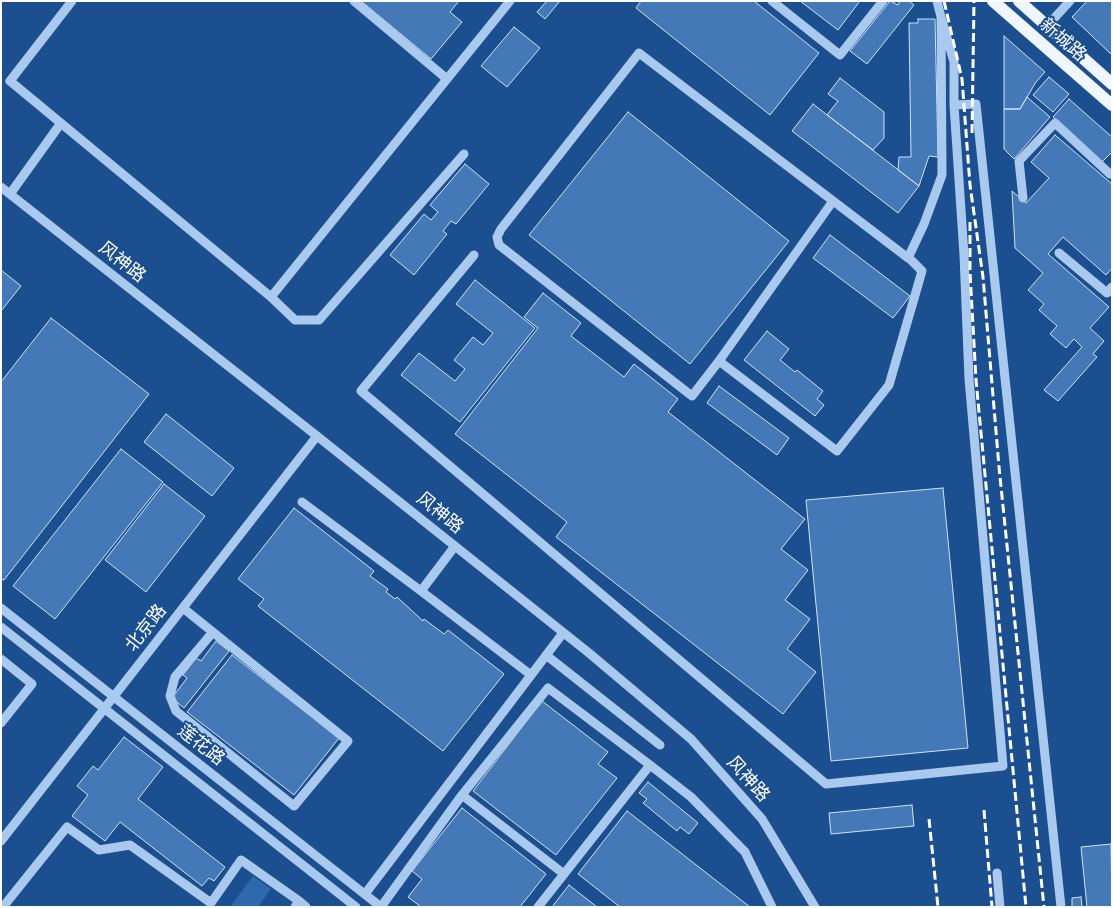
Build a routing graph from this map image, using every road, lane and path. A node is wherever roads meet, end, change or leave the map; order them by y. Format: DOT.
graph roads {
  1 [pos="72,1"];
  2 [pos="354,1"];
  3 [pos="510,1"];
  4 [pos="772,1"];
  5 [pos="883,1"];
  6 [pos="938,1"];
  7 [pos="993,1"];
  8 [pos="1019,1"];
  9 [pos="1070,1"];
  10 [pos="941,17"];
  11 [pos="1047,26"];
  12 [pos="447,79"];
  13 [pos="1111,82"];
  14 [pos="954,105"];
  15 [pos="1112,105"];
  16 [pos="61,123"];
  17 [pos="464,154"];
  18 [pos="1111,174"];
  19 [pos="1,187"];
  20 [pos="10,194"];
  21 [pos="1023,198"];
  22 [pos="833,201"];
  23 [pos="1059,253"];
  24 [pos="474,254"];
  25 [pos="908,258"];
  26 [pos="1112,288"];
  27 [pos="270,297"];
  28 [pos="720,360"];
  29 [pos="317,436"];
  30 [pos="302,502"];
  31 [pos="455,546"];
  32 [pos="421,591"];
  33 [pos="1,608"];
  34 [pos="183,608"];
  35 [pos="1,627"];
  36 [pos="213,632"];
  37 [pos="563,633"];
  38 [pos="546,654"];
  39 [pos="1,659"];
  40 [pos="531,675"];
  41 [pos="114,696"];
  42 [pos="105,708"];
  43 [pos="1,723"];
  44 [pos="660,746"];
  45 [pos="650,765"];
  46 [pos="462,795"];
  47 [pos="1,841"];
  48 [pos="997,873"];
  49 [pos="564,874"];
  50 [pos="365,894"];
  51 [pos="300,905"];
  52 [pos="3,907"];
  53 [pos="356,907"];
  54 [pos="381,907"];
  55 [pos="538,907"];
  56 [pos="772,907"];
  57 [pos="815,907"];
  58 [pos="1000,907"];
  59 [pos="1061,907"];
  1 -- 16 [label="street"];
  2 -- 12 [label="street"];
  3 -- 12 [label="street"];
  4 -- 5 [label="street"];
  6 -- 10 [label="street"];
  7 -- 15 [label="main road, 新城路"];
  8 -- 11 [label="main road, 新城路"];
  9 -- 11 [label="street"];
  10 -- 14 [label="street"];
  10 -- 25 [label="street"];
  11 -- 13 [label="main road, 新城路"];
  12 -- 27 [label="street"];
  14 -- 24 [label="street"];
  14 -- 59 [label="street"];
  16 -- 20 [label="street"];
  16 -- 27 [label="street"];
  17 -- 27 [label="street"];
  18 -- 21 [label="street"];
  19 -- 20 [label="street, 风神路"];
  20 -- 29 [label="street, 风神路"];
  22 -- 25 [label="street"];
  22 -- 28 [label="street"];
  22 -- 28 [label="street"];
  23 -- 26 [label="street"];
  25 -- 28 [label="street"];
  29 -- 31 [label="street, 风神路"];
  29 -- 34 [label="street, 北京路"];
  30 -- 32 [label="street"];
  31 -- 32 [label="street"];
  31 -- 37 [label="street, 风神路"];
  32 -- 40 [label="street"];
  33 -- 41 [label="street, 莲花路"];
  34 -- 36 [label="street"];
  34 -- 41 [label="street, 北京路"];
  35 -- 42 [label="street, 莲花路"];
  36 -- 36 [label="street"];
  37 -- 38 [label="street"];
  37 -- 57 [label="street, 风神路"];
  38 -- 40 [label="street"];
  38 -- 44 [label="street"];
  39 -- 43 [label="street"];
  40 -- 50 [label="street"];
  41 -- 42 [label="street, 北京路"];
  41 -- 50 [label="street, 莲花路"];
  42 -- 47 [label="street, 北京路"];
  42 -- 53 [label="street, 莲花路"];
  45 -- 46 [label="street"];
  45 -- 49 [label="street"];
  45 -- 56 [label="street"];
  46 -- 49 [label="street"];
  46 -- 54 [label="street"];
  48 -- 58 [label="street"];
  49 -- 55 [label="street"];
  50 -- 54 [label="street, 莲花路"];
  51 -- 52 [label="street"];
}
